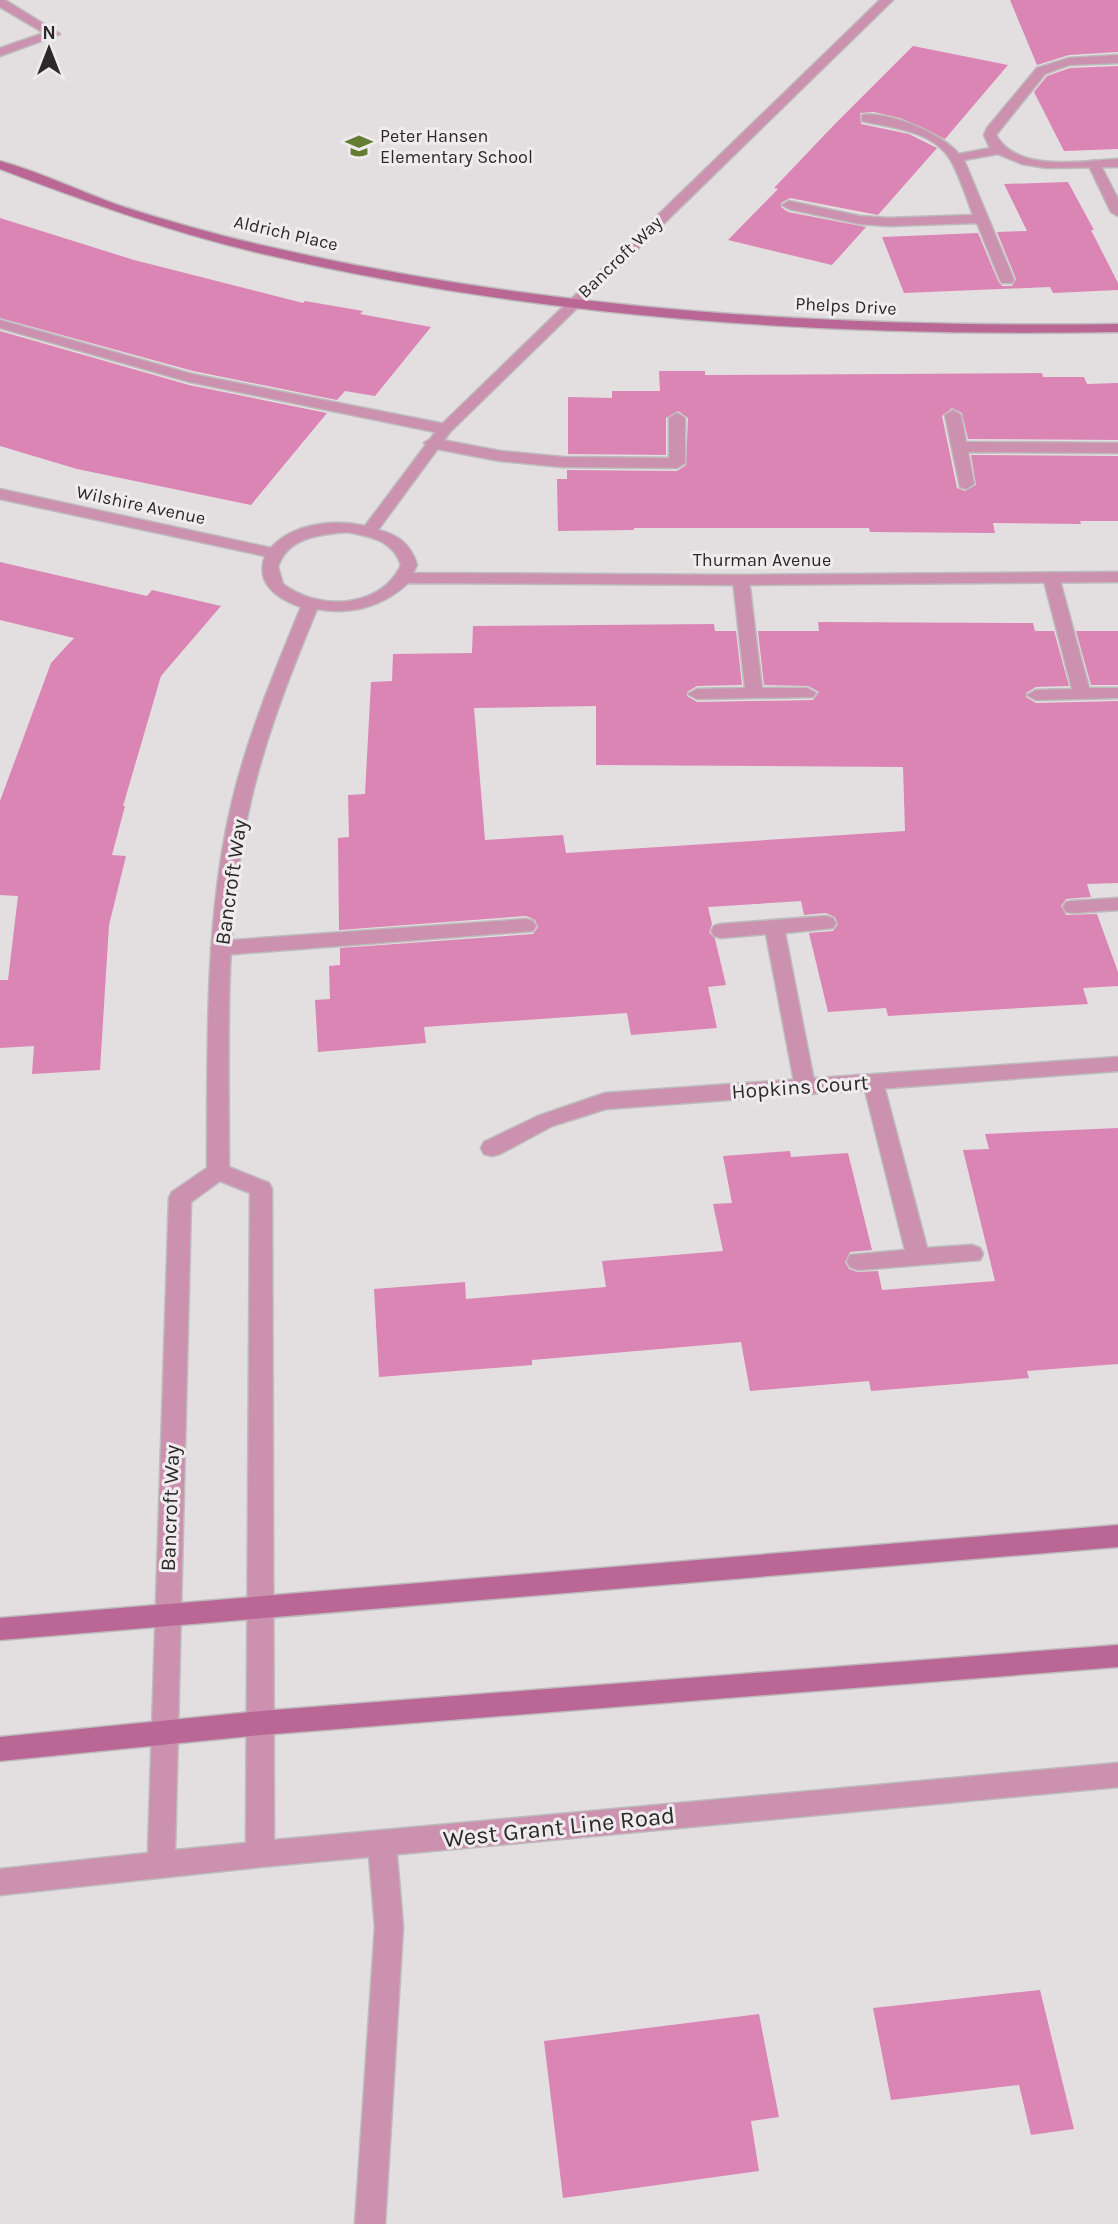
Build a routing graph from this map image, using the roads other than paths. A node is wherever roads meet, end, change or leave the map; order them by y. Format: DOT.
graph roads {
  1 [pos="887,0"];
  2 [pos="0,2"];
  3 [pos="0,52"];
  4 [pos="1118,59"];
  5 [pos="866,118"];
  6 [pos="999,150"];
  7 [pos="956,158"];
  8 [pos="1118,163"];
  9 [pos="1094,164"];
  10 [pos="0,165"];
  11 [pos="789,205"];
  12 [pos="1118,212"];
  13 [pos="981,219"];
  14 [pos="1007,280"];
  15 [pos="573,302"];
  16 [pos="0,324"];
  17 [pos="1118,328"];
  18 [pos="953,415"];
  19 [pos="677,418"];
  20 [pos="445,429"];
  21 [pos="432,443"];
  22 [pos="961,447"];
  23 [pos="1118,448"];
  24 [pos="966,484"];
  25 [pos="0,494"];
  26 [pos="370,530"];
  27 [pos="274,553"];
  28 [pos="1051,577"];
  29 [pos="1118,577"];
  30 [pos="406,578"];
  31 [pos="741,580"];
  32 [pos="310,605"];
  33 [pos="754,693"];
  34 [pos="807,693"];
  35 [pos="1118,693"];
  36 [pos="696,694"];
  37 [pos="1082,694"];
  38 [pos="1036,695"];
  39 [pos="1118,904"];
  40 [pos="1073,907"];
  41 [pos="826,923"];
  42 [pos="526,926"];
  43 [pos="774,927"];
  44 [pos="721,931"];
  45 [pos="221,948"];
  46 [pos="1118,1063"];
  47 [pos="873,1082"];
  48 [pos="806,1086"];
  49 [pos="492,1148"];
  50 [pos="218,1171"];
  51 [pos="972,1254"];
  52 [pos="918,1257"];
  53 [pos="858,1261"];
  54 [pos="1118,1536"];
  55 [pos="261,1608"];
  56 [pos="166,1615"];
  57 [pos="0,1629"];
  58 [pos="1118,1656"];
  59 [pos="261,1723"];
  60 [pos="164,1732"];
  61 [pos="0,1749"];
  62 [pos="1118,1774"];
  63 [pos="382,1844"];
  64 [pos="260,1854"];
  65 [pos="162,1864"];
  66 [pos="0,1882"];
  67 [pos="370,2224"];
  1 -- 15 [label="street, Bancroft Way"];
  2 -- 3 [label="street"];
  4 -- 6 [label="street"];
  5 -- 7 [label="street"];
  6 -- 7 [label="street"];
  6 -- 9 [label="street"];
  7 -- 13 [label="street"];
  8 -- 9 [label="street"];
  9 -- 12 [label="street"];
  10 -- 15 [label="main road, Aldrich Place"];
  11 -- 13 [label="street"];
  13 -- 14 [label="street"];
  15 -- 17 [label="main road, Phelps Drive"];
  15 -- 20 [label="street, Bancroft Way"];
  16 -- 20 [label="street"];
  18 -- 22 [label="street"];
  19 -- 21 [label="street"];
  20 -- 21 [label="street, Bancroft Way"];
  21 -- 26 [label="street, Bancroft Way"];
  22 -- 23 [label="street"];
  22 -- 24 [label="street"];
  25 -- 27 [label="street, Wilshire Avenue"];
  26 -- 27 [label="street"];
  26 -- 30 [label="street"];
  27 -- 32 [label="street"];
  28 -- 29 [label="street, Thurman Avenue"];
  28 -- 31 [label="street, Thurman Avenue"];
  28 -- 37 [label="street"];
  30 -- 31 [label="street, Thurman Avenue"];
  30 -- 32 [label="street"];
  31 -- 33 [label="street"];
  32 -- 45 [label="street, Bancroft Way"];
  33 -- 34 [label="street"];
  33 -- 36 [label="street"];
  35 -- 37 [label="street"];
  37 -- 38 [label="street"];
  39 -- 40 [label="street"];
  41 -- 43 [label="street"];
  42 -- 45 [label="street"];
  43 -- 44 [label="street"];
  43 -- 48 [label="street"];
  45 -- 50 [label="street, Bancroft Way"];
  46 -- 47 [label="street, Hopkins Court"];
  47 -- 48 [label="street, Hopkins Court"];
  47 -- 52 [label="street"];
  48 -- 49 [label="street, Hopkins Court"];
  50 -- 55 [label="street"];
  50 -- 56 [label="street, Bancroft Way"];
  51 -- 52 [label="street"];
  52 -- 53 [label="street"];
  54 -- 55 [label="main road"];
  55 -- 56 [label="main road"];
  55 -- 59 [label="street"];
  56 -- 57 [label="main road"];
  56 -- 60 [label="street, Bancroft Way"];
  58 -- 59 [label="main road"];
  59 -- 60 [label="main road"];
  59 -- 64 [label="street"];
  60 -- 61 [label="main road"];
  60 -- 65 [label="street, Bancroft Way"];
  62 -- 63 [label="street, West Grant Line Road"];
  63 -- 64 [label="street, West Grant Line Road"];
  63 -- 67 [label="street"];
  64 -- 65 [label="street, West Grant Line Road"];
  65 -- 66 [label="street, West Grant Line Road"];
}
